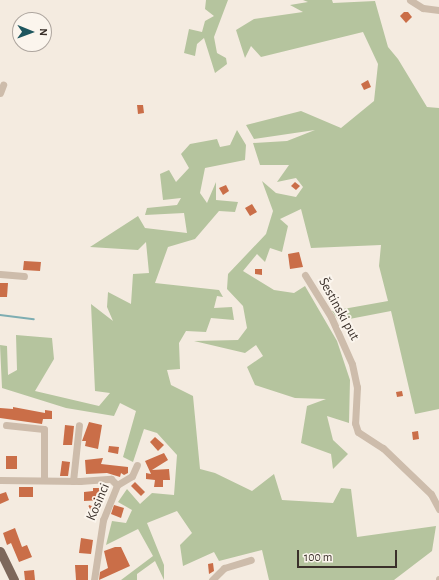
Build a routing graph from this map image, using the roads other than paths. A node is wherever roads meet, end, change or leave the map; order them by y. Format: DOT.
graph roads {
  1 [pos="410,0"];
  2 [pos="439,10"];
  3 [pos="3,85"];
  4 [pos="0,93"];
  5 [pos="0,274"];
  6 [pos="305,275"];
  7 [pos="24,276"];
  8 [pos="6,425"];
  9 [pos="78,425"];
  10 [pos="137,465"];
  11 [pos="0,480"];
  12 [pos="44,480"];
  13 [pos="73,481"];
  14 [pos="117,485"];
  15 [pos="439,510"];
  16 [pos="0,551"];
  17 [pos="251,560"];
  18 [pos="14,580"];
  19 [pos="94,580"];
  20 [pos="212,580"];
  1 -- 2 [label="street"];
  3 -- 4 [label="street"];
  5 -- 7 [label="street"];
  6 -- 15 [label="street, Šestinski put"];
  8 -- 12 [label="street"];
  9 -- 13 [label="street"];
  10 -- 14 [label="street, Kosinci"];
  11 -- 12 [label="street"];
  12 -- 13 [label="street"];
  13 -- 14 [label="street"];
  14 -- 19 [label="street, Kosinci"];
  16 -- 18 [label="main road"];
  17 -- 20 [label="street"];
}
